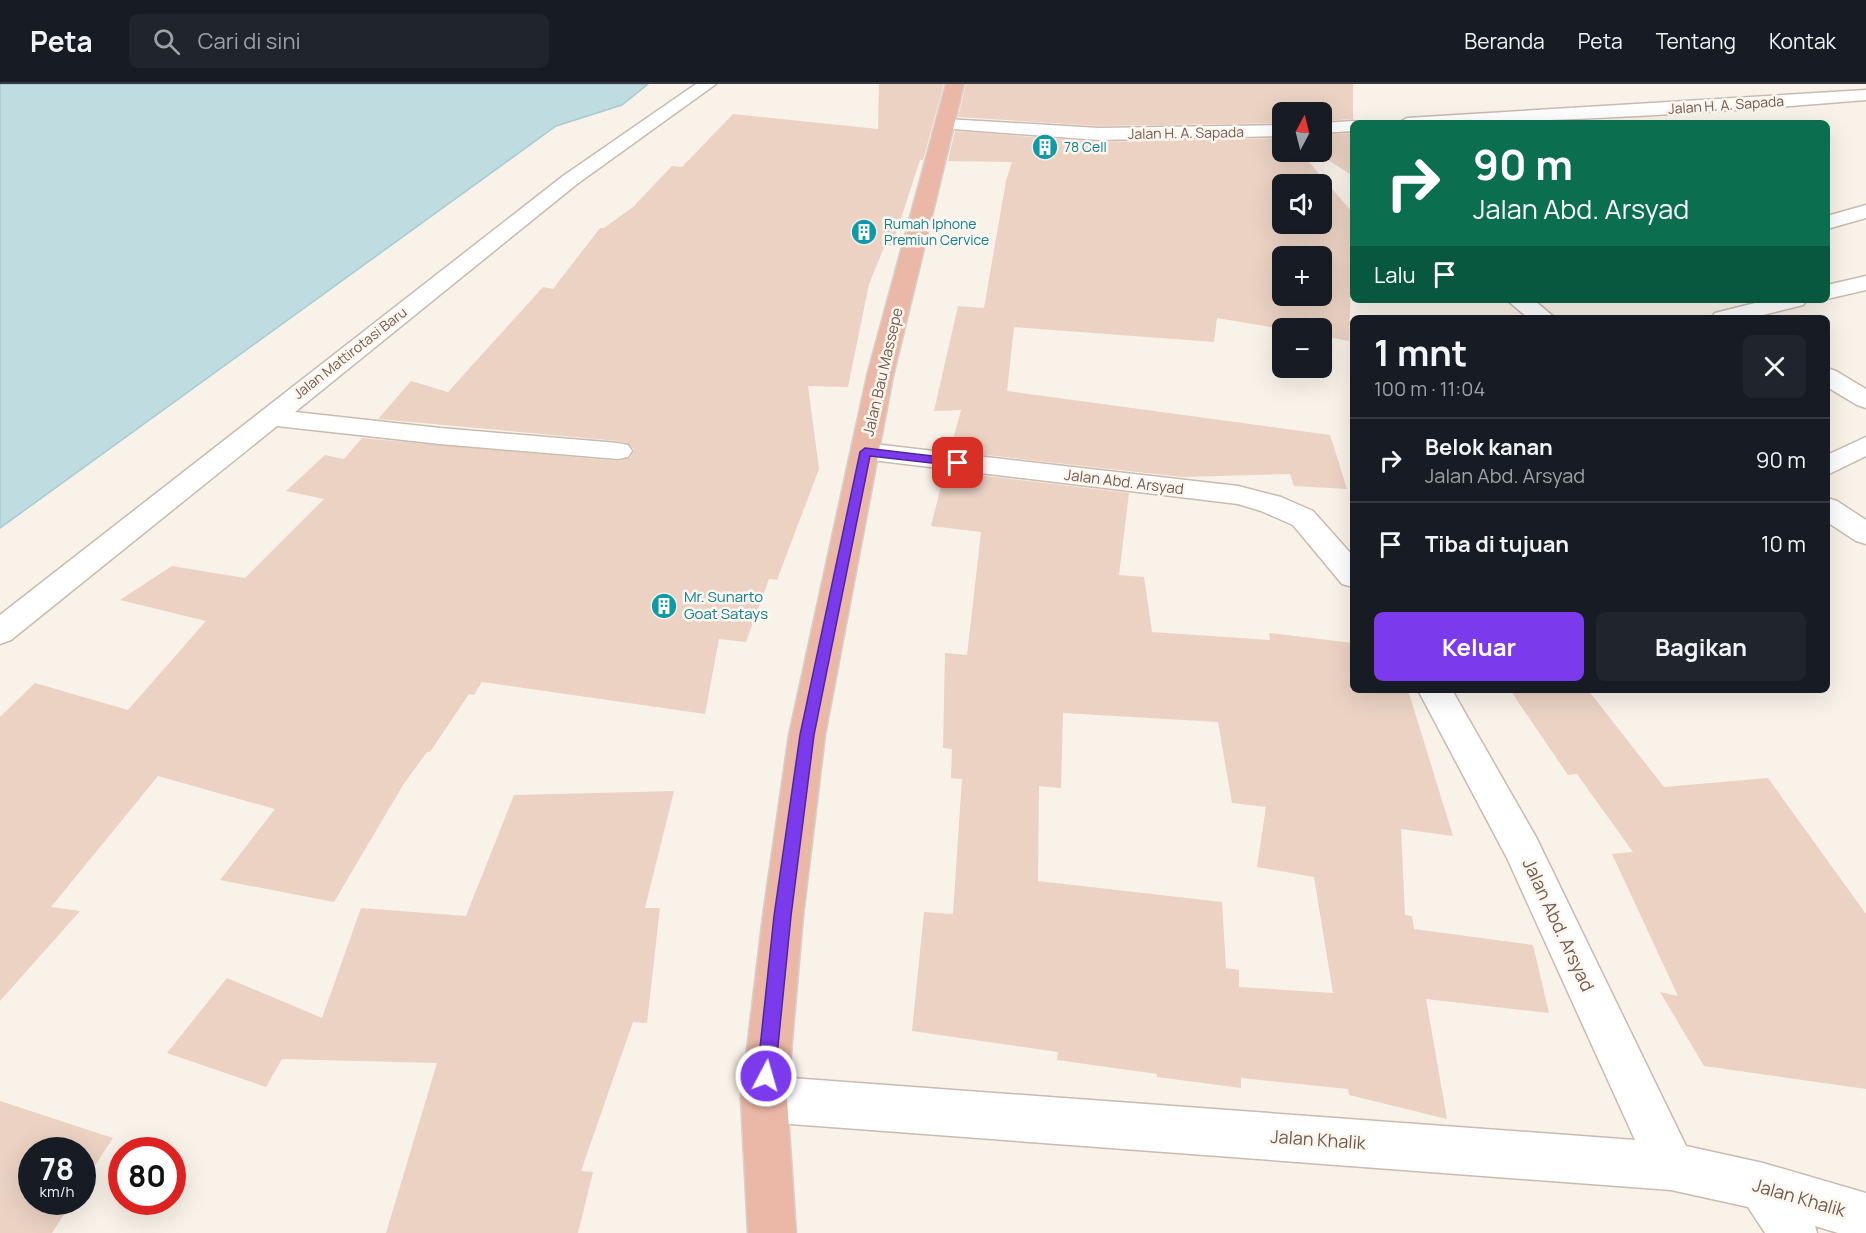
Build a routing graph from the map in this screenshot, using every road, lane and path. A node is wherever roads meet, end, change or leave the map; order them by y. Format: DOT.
graph roads {
  1 [pos="707,84"];
  2 [pos="955,84"];
  3 [pos="1717,87"];
  4 [pos="1866,95"];
  5 [pos="1768,103"];
  6 [pos="1461,120"];
  7 [pos="946,124"];
  8 [pos="1350,127"];
  9 [pos="1332,128"];
  10 [pos="1272,131"];
  11 [pos="1866,212"];
  12 [pos="1830,222"];
  13 [pos="1866,283"];
  14 [pos="1830,291"];
  15 [pos="1529,303"];
  16 [pos="1783,303"];
  17 [pos="1541,315"];
  18 [pos="1736,315"];
  19 [pos="1830,378"];
  20 [pos="1866,400"];
  21 [pos="269,417"];
  22 [pos="1866,445"];
  23 [pos="618,451"];
  24 [pos="865,452"];
  25 [pos="1830,464"];
  26 [pos="1830,510"];
  27 [pos="1866,534"];
  28 [pos="1350,573"];
  29 [pos="0,633"];
  30 [pos="1437,693"];
  31 [pos="764,1099"];
  32 [pos="1671,1166"];
  33 [pos="1763,1187"];
  34 [pos="1866,1217"];
  35 [pos="772,1233"];
  36 [pos="1793,1233"];
  1 -- 21 [label="street, Jalan Mattirotasi Baru"];
  2 -- 7 [label="highway, Jalan Bau Massepe"];
  3 -- 5 [label="street"];
  4 -- 5 [label="street, Jalan H. A. Sapada"];
  5 -- 6 [label="street, Jalan H. A. Sapada"];
  7 -- 10 [label="street, Jalan H. A. Sapada"];
  7 -- 24 [label="highway, Jalan Bau Massepe"];
  8 -- 9 [label="street"];
  11 -- 12 [label="street"];
  13 -- 14 [label="street"];
  15 -- 17 [label="street"];
  16 -- 18 [label="street"];
  19 -- 20 [label="street"];
  21 -- 23 [label="street"];
  21 -- 29 [label="street, Jalan Mattirotasi Baru"];
  22 -- 25 [label="street"];
  24 -- 28 [label="street, Jalan Abd. Arsyad"];
  24 -- 31 [label="highway, Jalan Bau Massepe"];
  26 -- 27 [label="street"];
  30 -- 32 [label="street, Jalan Abd. Arsyad"];
  31 -- 32 [label="street, Jalan Khalik"];
  31 -- 35 [label="highway, Jalan Bau Massepe"];
  32 -- 33 [label="street, Jalan Khalik"];
  33 -- 34 [label="street, Jalan Khalik"];
  33 -- 36 [label="street"];
}
